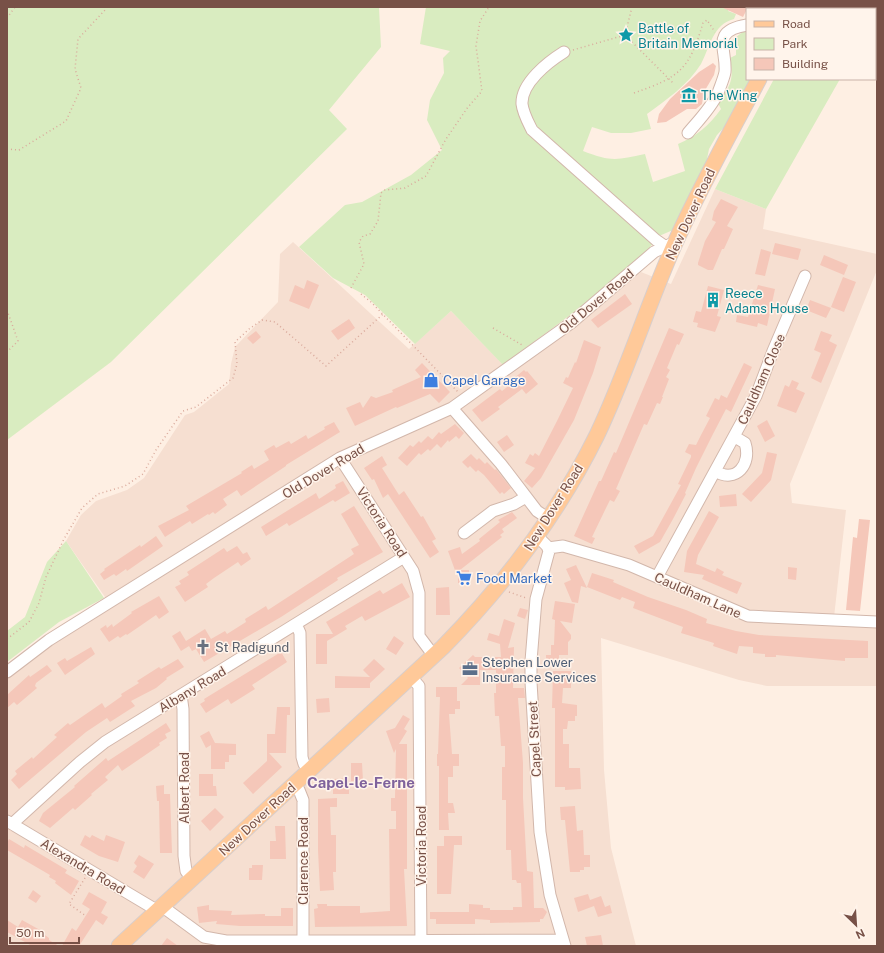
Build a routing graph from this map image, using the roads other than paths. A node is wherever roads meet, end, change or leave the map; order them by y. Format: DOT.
graph roads {
  1 [pos="746,25"];
  2 [pos="564,52"];
  3 [pos="758,80"];
  4 [pos="688,133"];
  5 [pos="670,244"];
  6 [pos="805,276"];
  7 [pos="452,408"];
  8 [pos="735,437"];
  9 [pos="340,458"];
  10 [pos="715,471"];
  11 [pos="526,496"];
  12 [pos="549,519"];
  13 [pos="464,533"];
  14 [pos="537,536"];
  15 [pos="548,548"];
  16 [pos="404,557"];
  17 [pos="658,577"];
  18 [pos="877,622"];
  19 [pos="296,624"];
  20 [pos="434,656"];
  21 [pos="7,672"];
  22 [pos="411,677"];
  23 [pos="181,695"];
  24 [pos="311,769"];
  25 [pos="293,785"];
  26 [pos="10,823"];
  27 [pos="192,879"];
  28 [pos="160,909"];
  29 [pos="303,940"];
  30 [pos="421,943"];
  31 [pos="564,943"];
  32 [pos="273,944"];
  33 [pos="120,946"];
  1 -- 4 [label="street"];
  2 -- 5 [label="street"];
  3 -- 5 [label="main road, New Dover Road"];
  5 -- 7 [label="street, Old Dover Road"];
  5 -- 12 [label="main road, New Dover Road"];
  6 -- 8 [label="street, Cauldham Close"];
  7 -- 9 [label="street, Old Dover Road"];
  7 -- 11 [label="street"];
  8 -- 10 [label="street, Cauldham Close"];
  8 -- 10 [label="street, Cauldham Close"];
  9 -- 16 [label="street, Victoria Road"];
  9 -- 21 [label="street, Old Dover Road"];
  10 -- 17 [label="street, Cauldham Close"];
  11 -- 12 [label="street"];
  11 -- 13 [label="street"];
  12 -- 14 [label="main road, New Dover Road"];
  14 -- 15 [label="street"];
  14 -- 20 [label="main road, New Dover Road"];
  15 -- 17 [label="street, Cauldham Lane"];
  15 -- 31 [label="street, Capel Street"];
  16 -- 19 [label="street, Albany Road"];
  16 -- 20 [label="street, Victoria Road"];
  17 -- 18 [label="street, Cauldham Lane"];
  19 -- 23 [label="street, Albany Road"];
  19 -- 24 [label="street"];
  20 -- 22 [label="main road, New Dover Road"];
  22 -- 24 [label="main road, New Dover Road"];
  22 -- 30 [label="street, Victoria Road"];
  23 -- 26 [label="street, Albany Road"];
  23 -- 27 [label="street, Albert Road"];
  24 -- 25 [label="main road, New Dover Road"];
  25 -- 27 [label="main road, New Dover Road"];
  25 -- 29 [label="street, Clarence Road"];
  26 -- 28 [label="street, Alexandra Road"];
  27 -- 28 [label="main road, New Dover Road"];
  28 -- 32 [label="street, Alexandra Road"];
  28 -- 33 [label="main road, New Dover Road"];
  29 -- 30 [label="street, Alexandra Road"];
  29 -- 32 [label="street, Alexandra Road"];
  30 -- 31 [label="street, Alexandra Road"];
}
